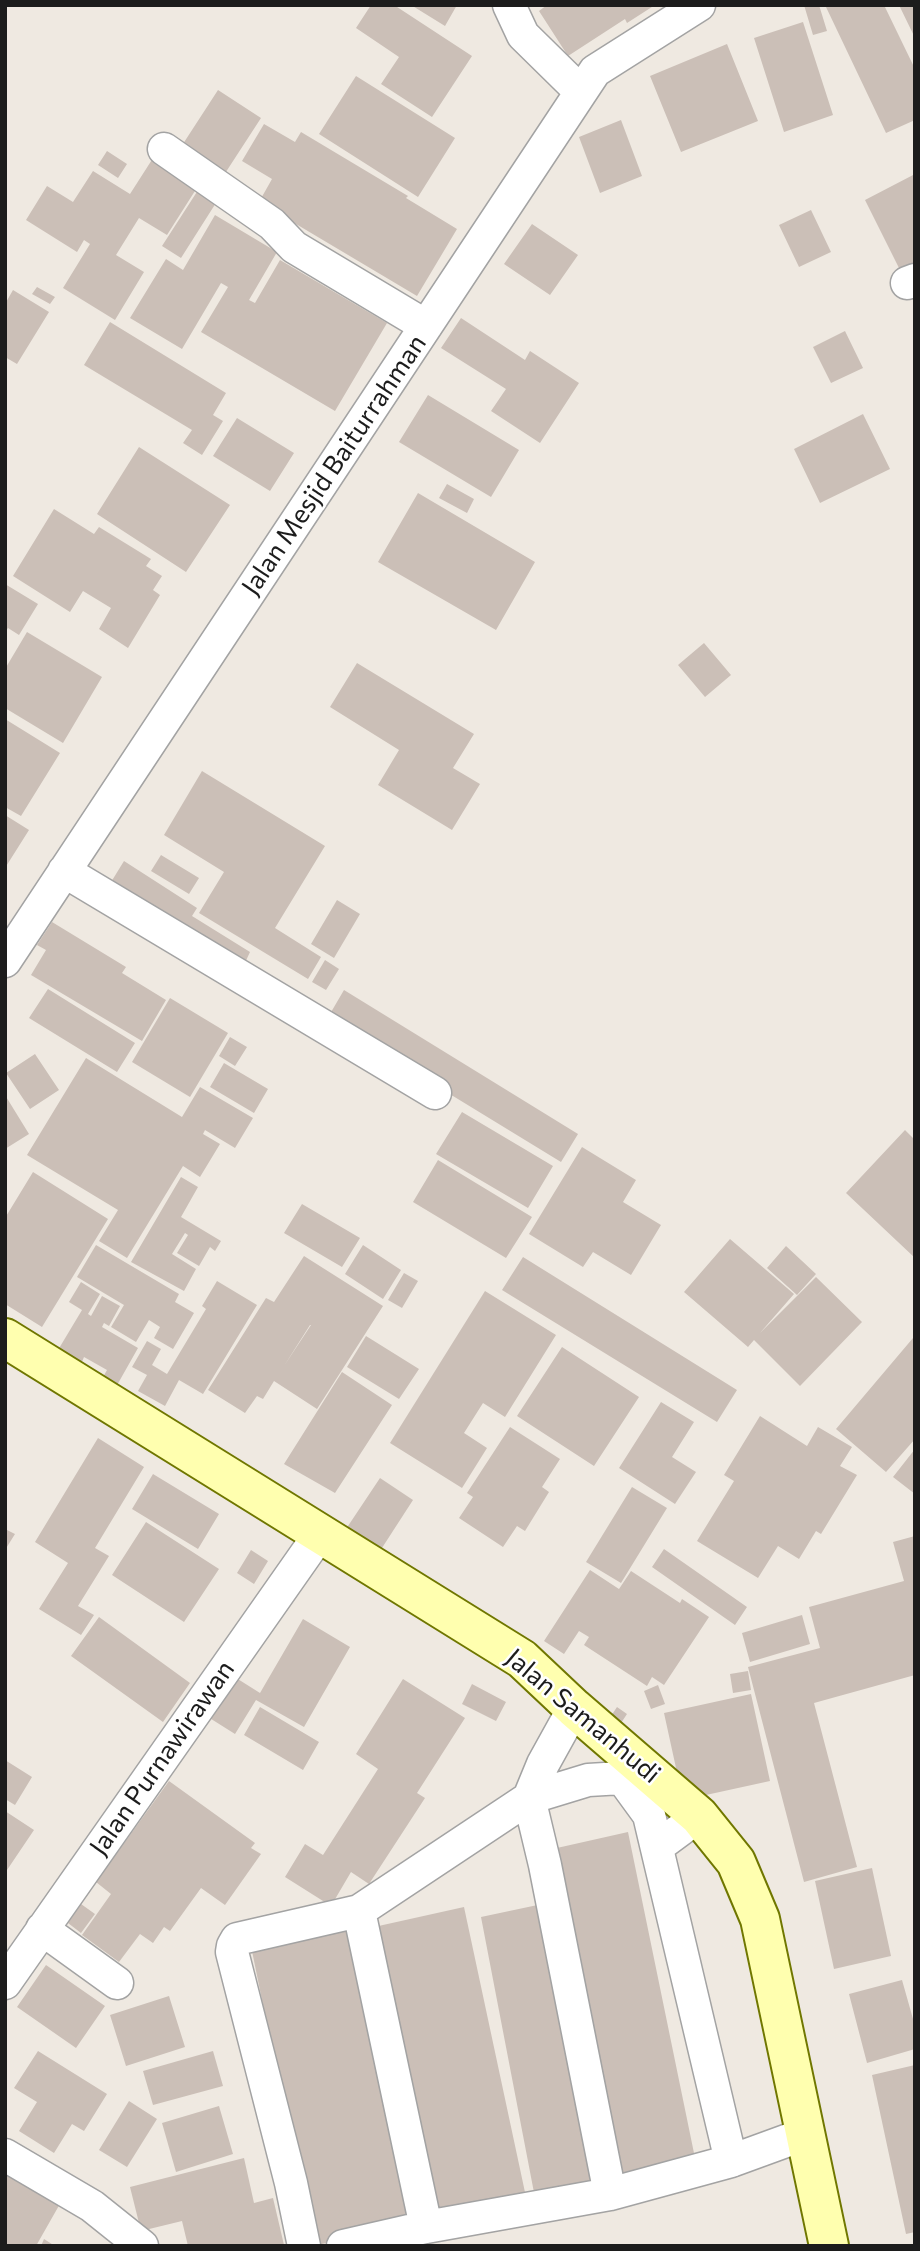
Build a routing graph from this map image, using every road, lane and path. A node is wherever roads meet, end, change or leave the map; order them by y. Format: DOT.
graph roads {
  1 [pos="509,5"];
  2 [pos="699,5"];
  3 [pos="581,92"];
  4 [pos="164,149"];
  5 [pos="426,326"];
  6 [pos="64,871"];
  7 [pos="6,959"];
  8 [pos="435,1093"];
  9 [pos="5,1338"];
  10 [pos="320,1534"];
  11 [pos="574,1708"];
  12 [pos="529,1798"];
  13 [pos="699,1816"];
  14 [pos="657,1847"];
  15 [pos="359,1910"];
  16 [pos="42,1929"];
  17 [pos="5,1983"];
  18 [pos="117,1983"];
  19 [pos="806,2134"];
  20 [pos="5,2155"];
  21 [pos="731,2161"];
  22 [pos="610,2194"];
  23 [pos="426,2227"];
  24 [pos="142,2246"];
  25 [pos="304,2246"];
  26 [pos="343,2246"];
  27 [pos="829,2246"];
  1 -- 3 [label="street"];
  2 -- 3 [label="street, Jalan Mesjid Baiturrahman"];
  3 -- 5 [label="street, Jalan Mesjid Baiturrahman"];
  4 -- 5 [label="street"];
  5 -- 6 [label="street, Jalan Mesjid Baiturrahman"];
  6 -- 7 [label="street, Jalan Mesjid Baiturrahman"];
  6 -- 8 [label="street"];
  9 -- 10 [label="street, Jalan Samanhudi"];
  10 -- 11 [label="street, Jalan Samanhudi"];
  10 -- 16 [label="street, Jalan Purnawirawan"];
  11 -- 12 [label="street"];
  11 -- 13 [label="street, Jalan Samanhudi"];
  12 -- 14 [label="street"];
  12 -- 15 [label="street"];
  12 -- 22 [label="street"];
  13 -- 14 [label="street"];
  13 -- 19 [label="street, Jalan Samanhudi"];
  14 -- 21 [label="street"];
  15 -- 23 [label="street"];
  15 -- 25 [label="street"];
  16 -- 17 [label="street, Jalan Purnawirawan"];
  16 -- 18 [label="street"];
  19 -- 21 [label="street"];
  19 -- 27 [label="street, Jalan Samanhudi"];
  20 -- 24 [label="street"];
  21 -- 22 [label="street"];
  22 -- 23 [label="street"];
  23 -- 26 [label="street"];
}
